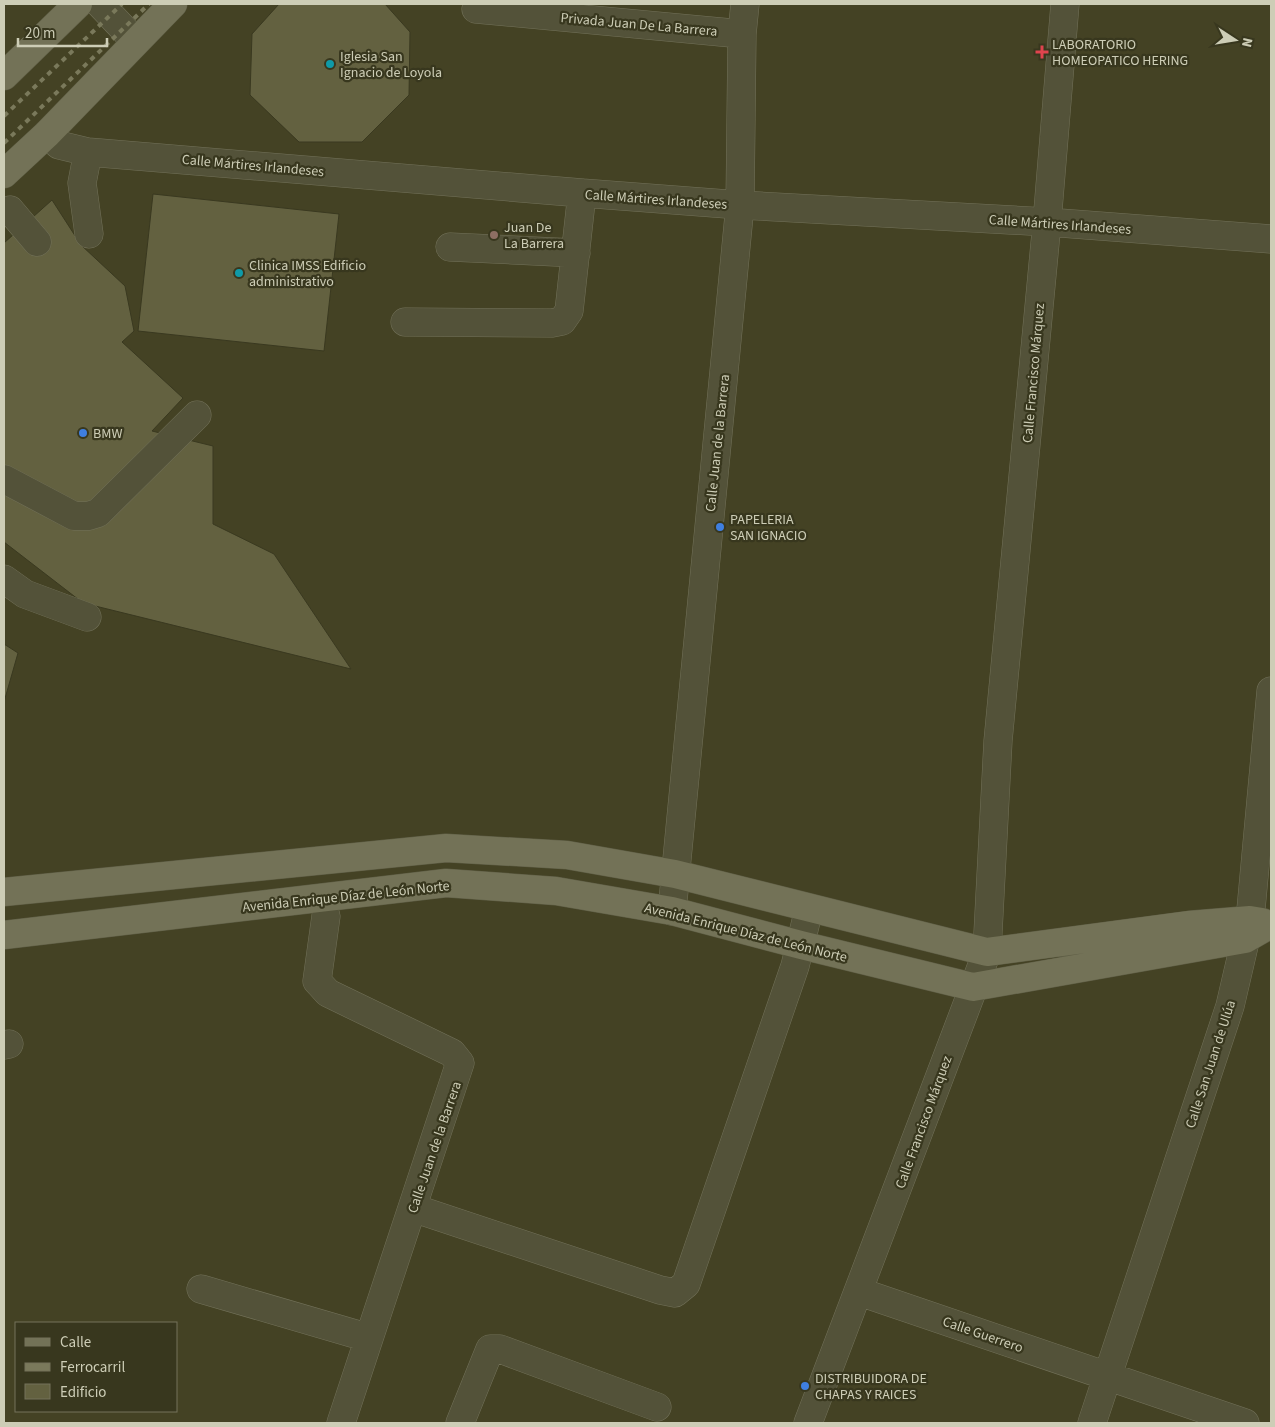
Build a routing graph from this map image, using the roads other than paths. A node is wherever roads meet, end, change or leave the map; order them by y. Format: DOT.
graph roads {
  1 [pos="78,4"];
  2 [pos="100,4"];
  3 [pos="173,4"];
  4 [pos="745,4"];
  5 [pos="1065,4"];
  6 [pos="476,9"];
  7 [pos="742,34"];
  8 [pos="135,41"];
  9 [pos="4,76"];
  10 [pos="47,134"];
  11 [pos="88,152"];
  12 [pos="4,174"];
  13 [pos="582,193"];
  14 [pos="740,205"];
  15 [pos="6,210"];
  16 [pos="1047,222"];
  17 [pos="89,234"];
  18 [pos="1271,239"];
  19 [pos="37,242"];
  20 [pos="450,247"];
  21 [pos="576,253"];
  22 [pos="405,322"];
  23 [pos="197,416"];
  24 [pos="4,479"];
  25 [pos="4,580"];
  26 [pos="87,617"];
  27 [pos="1271,692"];
  28 [pos="675,874"];
  29 [pos="4,892"];
  30 [pos="809,909"];
  31 [pos="672,910"];
  32 [pos="326,916"];
  33 [pos="1259,927"];
  34 [pos="4,935"];
  35 [pos="801,946"];
  36 [pos="986,952"];
  37 [pos="973,987"];
  38 [pos="413,1208"];
  39 [pos="201,1289"];
  40 [pos="860,1292"];
  41 [pos="370,1338"];
  42 [pos="1107,1376"];
  43 [pos="657,1407"];
  44 [pos="341,1423"];
  45 [pos="460,1423"];
  46 [pos="808,1423"];
  47 [pos="1092,1423"];
  48 [pos="1245,1423"];
  1 -- 9 [label="main road"];
  2 -- 8 [label="street"];
  3 -- 8 [label="main road"];
  4 -- 7 [label="street, Calle Juan de la Barrera"];
  5 -- 16 [label="street, Calle Francisco Márquez"];
  6 -- 7 [label="street, Privada Juan De La Barrera"];
  7 -- 14 [label="street, Calle Juan de la Barrera"];
  8 -- 10 [label="main road"];
  10 -- 11 [label="street, Calle Mártires Irlandeses"];
  10 -- 12 [label="main road"];
  11 -- 13 [label="street, Calle Mártires Irlandeses"];
  11 -- 17 [label="street"];
  13 -- 14 [label="street, Calle Mártires Irlandeses"];
  13 -- 21 [label="street"];
  14 -- 16 [label="street, Calle Mártires Irlandeses"];
  14 -- 28 [label="street, Calle Juan de la Barrera"];
  15 -- 19 [label="street"];
  16 -- 18 [label="street, Calle Mártires Irlandeses"];
  16 -- 36 [label="street, Calle Francisco Márquez"];
  20 -- 21 [label="street"];
  21 -- 22 [label="street"];
  23 -- 24 [label="street"];
  25 -- 26 [label="street"];
  27 -- 33 [label="street, Calle San Juan de Ulúa"];
  28 -- 29 [label="main road"];
  28 -- 30 [label="main road"];
  28 -- 31 [label="street, Calle Juan de la Barrera"];
  30 -- 35 [label="street"];
  30 -- 36 [label="main road"];
  31 -- 34 [label="main road, Avenida Enrique Díaz de León Norte"];
  31 -- 35 [label="main road, Avenida Enrique Díaz de León Norte"];
  32 -- 38 [label="street, Calle Juan de la Barrera"];
  33 -- 36 [label="main road"];
  33 -- 37 [label="main road, Avenida Enrique Díaz de León Norte"];
  33 -- 42 [label="street, Calle San Juan de Ulúa"];
  35 -- 37 [label="main road, Avenida Enrique Díaz de León Norte"];
  35 -- 38 [label="street"];
  36 -- 37 [label="street, Calle Francisco Márquez"];
  37 -- 40 [label="street, Calle Francisco Márquez"];
  38 -- 41 [label="street, Calle Juan de la Barrera"];
  39 -- 41 [label="street"];
  40 -- 42 [label="street, Calle Guerrero"];
  40 -- 46 [label="street, Calle Francisco Márquez"];
  41 -- 44 [label="street, Calle Juan de la Barrera"];
  42 -- 47 [label="street, Calle San Juan de Ulúa"];
  42 -- 48 [label="street, Calle Guerrero"];
  43 -- 45 [label="street"];
}
